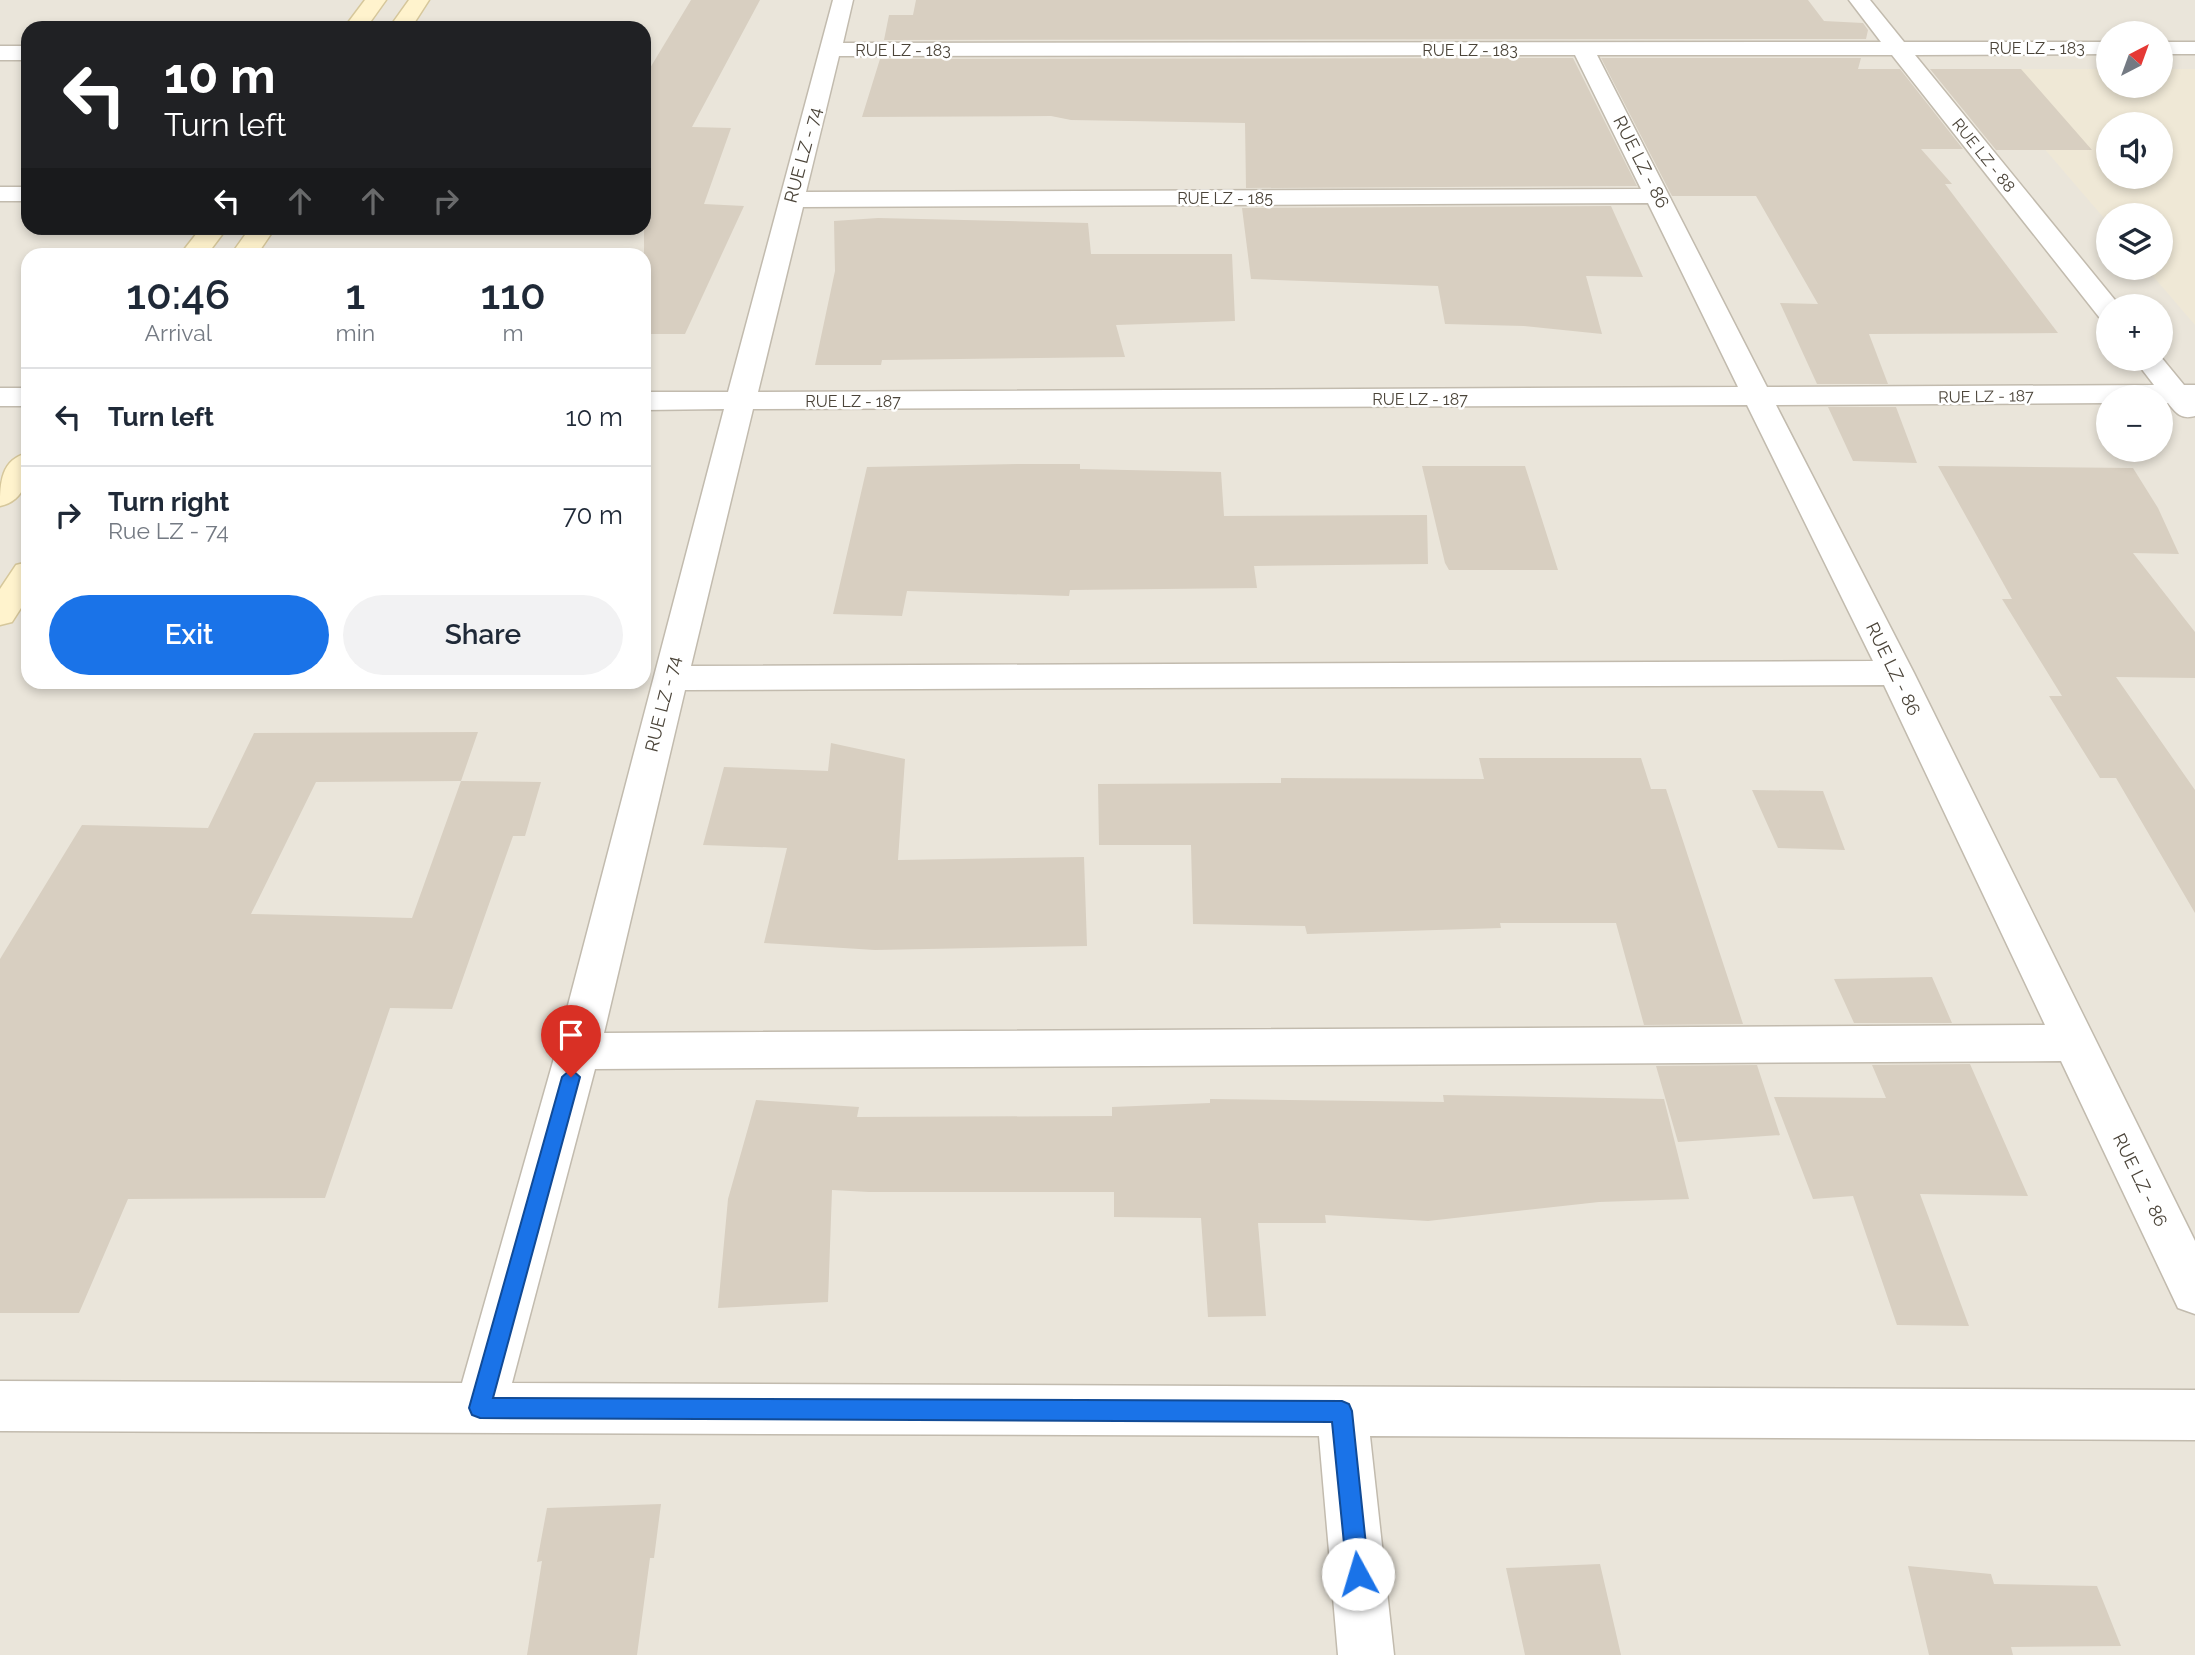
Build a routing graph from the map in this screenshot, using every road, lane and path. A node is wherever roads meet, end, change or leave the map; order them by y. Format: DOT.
graph roads {
  1 [pos="376,0"];
  2 [pos="419,0"];
  3 [pos="843,0"];
  4 [pos="1859,0"];
  5 [pos="360,21"];
  6 [pos="405,21"];
  7 [pos="2096,48"];
  8 [pos="2174,48"];
  9 [pos="2195,48"];
  10 [pos="1898,49"];
  11 [pos="831,50"];
  12 [pos="1584,51"];
  13 [pos="0,53"];
  14 [pos="21,53"];
  15 [pos="0,194"];
  16 [pos="21,194"];
  17 [pos="1659,196"];
  18 [pos="792,200"];
  19 [pos="2096,295"];
  20 [pos="2160,371"];
  21 [pos="2185,394"];
  22 [pos="0,397"];
  23 [pos="21,397"];
  24 [pos="1758,398"];
  25 [pos="651,401"];
  26 [pos="741,402"];
  27 [pos="2195,418"];
  28 [pos="21,470"];
  29 [pos="0,497"];
  30 [pos="21,582"];
  31 [pos="0,614"];
  32 [pos="1896,673"];
  33 [pos="670,678"];
  34 [pos="2072,1043"];
  35 [pos="579,1051"];
  36 [pos="2195,1292"];
  37 [pos="0,1405"];
  38 [pos="480,1408"];
  39 [pos="1342,1411"];
  40 [pos="2195,1415"];
  41 [pos="1367,1655"];
  1 -- 5 [label="main road"];
  2 -- 6 [label="main road"];
  3 -- 11 [label="street, RUE LZ - 74"];
  4 -- 10 [label="street, RUE LZ - 88"];
  7 -- 10 [label="street, RUE LZ - 183"];
  8 -- 9 [label="street"];
  10 -- 12 [label="street, RUE LZ - 183"];
  10 -- 19 [label="street, RUE LZ - 88"];
  11 -- 12 [label="street, RUE LZ - 183"];
  11 -- 18 [label="street, RUE LZ - 74"];
  12 -- 17 [label="street, RUE LZ - 86"];
  13 -- 14 [label="street"];
  15 -- 16 [label="street"];
  17 -- 18 [label="street, RUE LZ - 185"];
  17 -- 24 [label="street, RUE LZ - 86"];
  18 -- 26 [label="street, RUE LZ - 74"];
  20 -- 21 [label="street"];
  21 -- 24 [label="street, RUE LZ - 187"];
  21 -- 27 [label="street"];
  22 -- 23 [label="street"];
  24 -- 26 [label="street, RUE LZ - 187"];
  24 -- 32 [label="street, RUE LZ - 86"];
  25 -- 26 [label="street, RUE LZ - 187"];
  26 -- 33 [label="street, RUE LZ - 74"];
  28 -- 29 [label="main road"];
  30 -- 31 [label="main road"];
  32 -- 33 [label="street"];
  32 -- 34 [label="street, RUE LZ - 86"];
  33 -- 35 [label="street, RUE LZ - 74"];
  34 -- 35 [label="street"];
  34 -- 36 [label="street, RUE LZ - 86"];
  35 -- 38 [label="street, RUE LZ - 74"];
  37 -- 38 [label="street"];
  38 -- 39 [label="street"];
  39 -- 40 [label="street"];
  39 -- 41 [label="street"];
}
